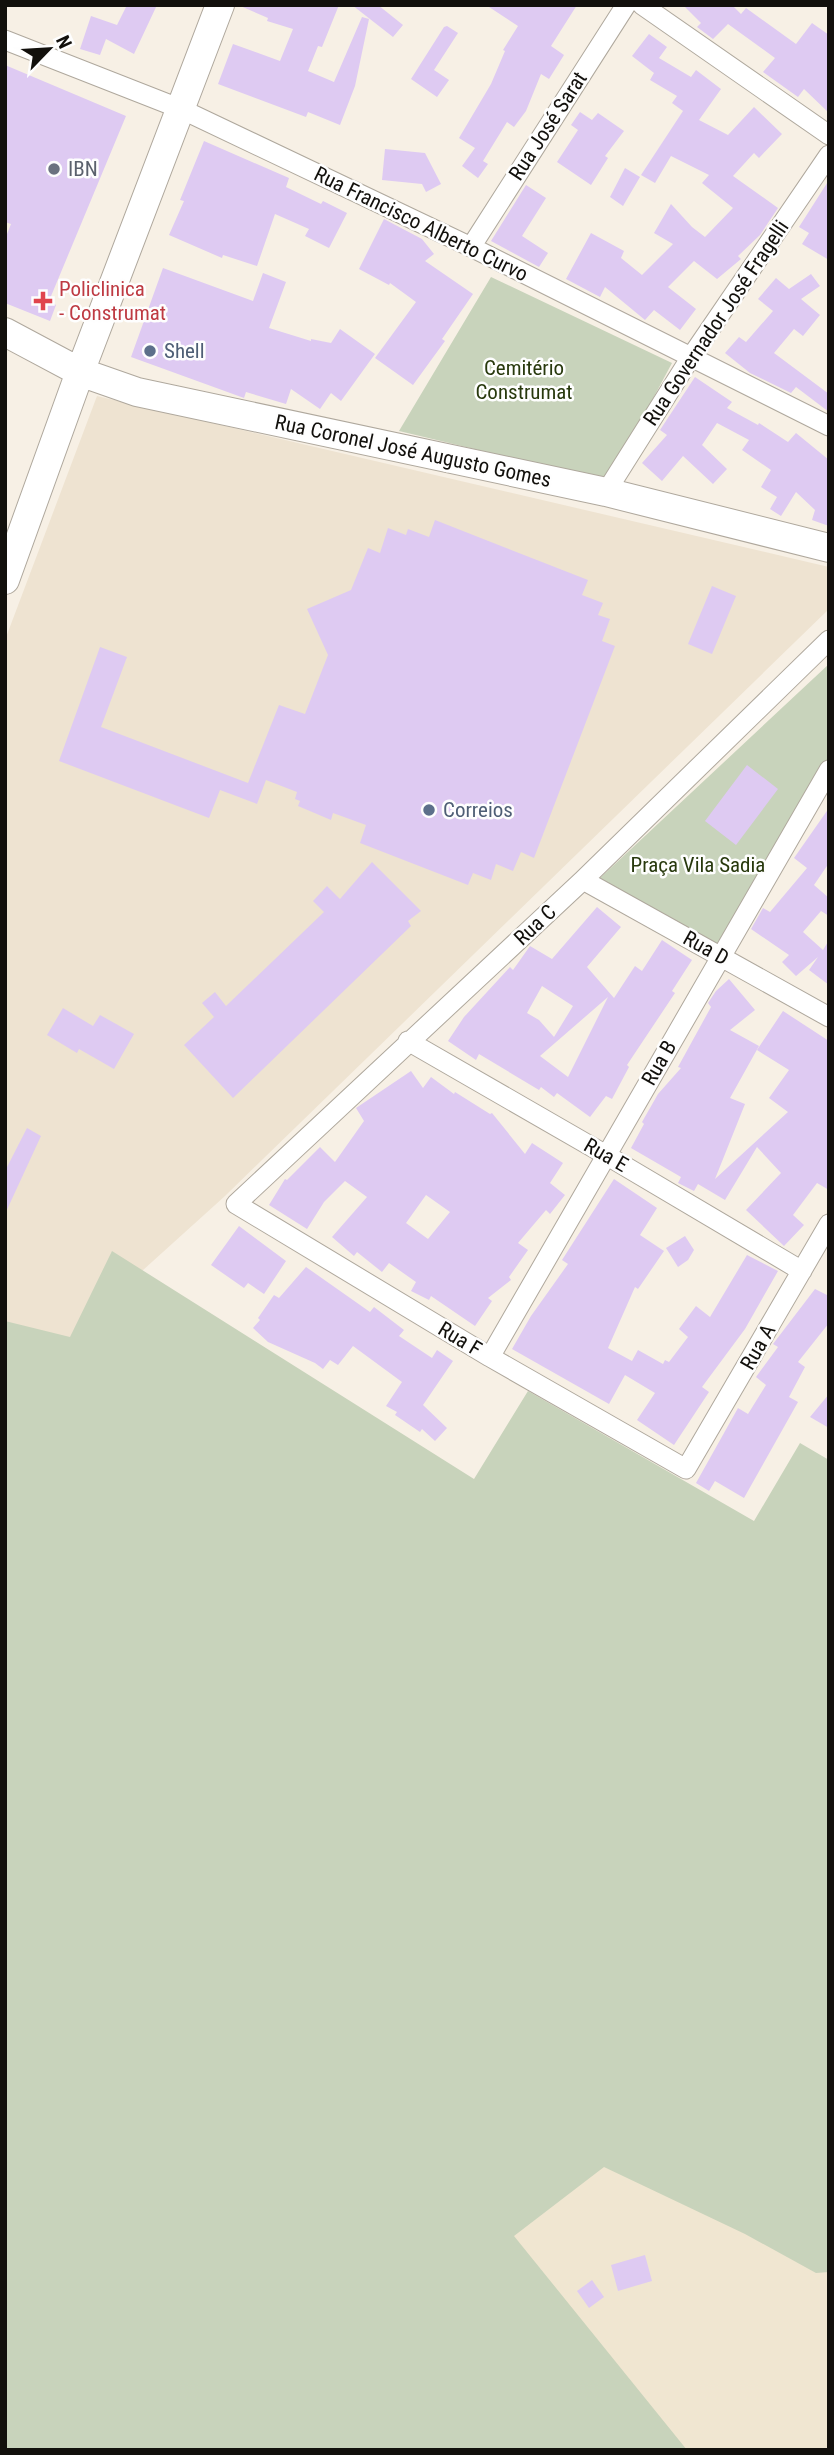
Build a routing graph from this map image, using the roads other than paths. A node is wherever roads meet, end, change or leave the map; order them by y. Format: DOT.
graph roads {
  1 [pos="220,5"];
  2 [pos="626,5"];
  3 [pos="642,5"];
  4 [pos="5,40"];
  5 [pos="181,109"];
  6 [pos="829,135"];
  7 [pos="829,155"];
  8 [pos="471,247"];
  9 [pos="5,332"];
  10 [pos="691,357"];
  11 [pos="80,372"];
  12 [pos="829,426"];
  13 [pos="606,492"];
  14 [pos="829,548"];
  15 [pos="5,580"];
  16 [pos="829,640"];
  17 [pos="829,770"];
  18 [pos="821,800"];
  19 [pos="583,880"];
  20 [pos="721,957"];
  21 [pos="829,1017"];
  22 [pos="408,1041"];
  23 [pos="606,1155"];
  24 [pos="236,1204"];
  25 [pos="829,1224"];
  26 [pos="802,1271"];
  27 [pos="490,1357"];
  28 [pos="686,1469"];
  1 -- 5 [label="street"];
  2 -- 8 [label="street, Rua José Sarat"];
  3 -- 6 [label="street"];
  4 -- 5 [label="street, Rua Francisco Alberto Curvo"];
  5 -- 8 [label="street, Rua Francisco Alberto Curvo"];
  5 -- 11 [label="street"];
  7 -- 10 [label="street, Rua Governador José Fragelli"];
  8 -- 10 [label="street, Rua Francisco Alberto Curvo"];
  9 -- 11 [label="street, Rua Coronel José Augusto Gomes"];
  10 -- 12 [label="street, Rua Francisco Alberto Curvo"];
  10 -- 13 [label="street, Rua Governador José Fragelli"];
  11 -- 13 [label="street, Rua Coronel José Augusto Gomes"];
  11 -- 15 [label="street"];
  13 -- 14 [label="street, Rua Coronel José Augusto Gomes"];
  16 -- 19 [label="street, Rua C"];
  17 -- 18 [label="street, Rua B"];
  18 -- 20 [label="street, Rua B"];
  19 -- 20 [label="street, Rua D"];
  19 -- 22 [label="street, Rua C"];
  20 -- 21 [label="street, Rua D"];
  20 -- 23 [label="street, Rua B"];
  22 -- 23 [label="street, Rua E"];
  22 -- 24 [label="street, Rua C"];
  23 -- 26 [label="street, Rua E"];
  23 -- 27 [label="street, Rua B"];
  24 -- 27 [label="street, Rua F"];
  25 -- 26 [label="street, Rua A"];
  26 -- 28 [label="street, Rua A"];
  27 -- 28 [label="street, Rua F"];
}
